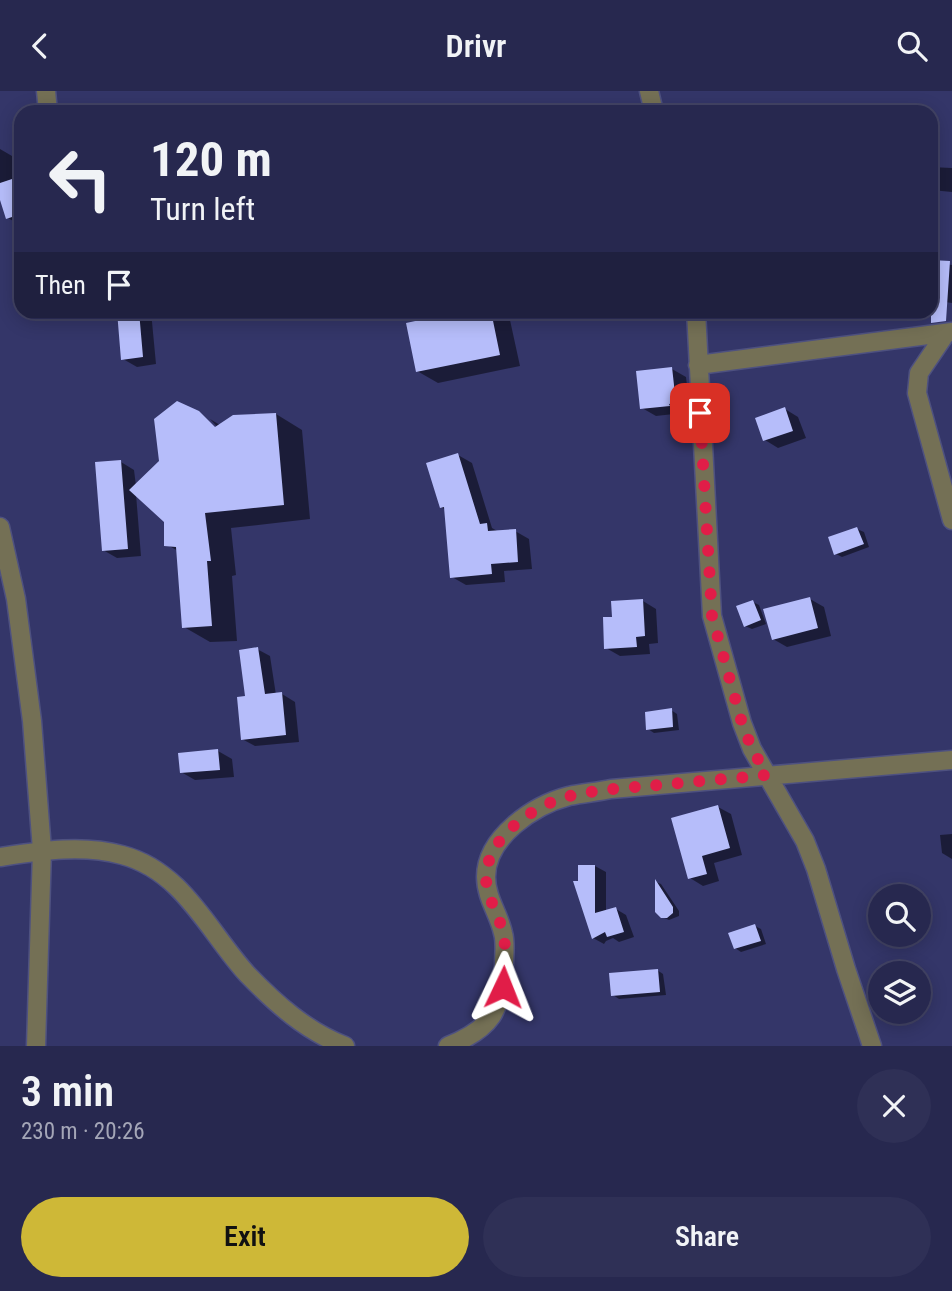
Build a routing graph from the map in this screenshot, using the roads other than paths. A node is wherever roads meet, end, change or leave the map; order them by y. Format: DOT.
graph roads {
  1 [pos="696,319"];
  2 [pos="949,332"];
  3 [pos="698,365"];
  4 [pos="952,520"];
  5 [pos="0,527"];
  6 [pos="952,760"];
  7 [pos="767,775"];
  8 [pos="42,850"];
  9 [pos="0,857"];
  10 [pos="36,1046"];
  11 [pos="345,1046"];
  12 [pos="448,1046"];
  13 [pos="872,1046"];
  1 -- 3 [label="street"];
  2 -- 3 [label="street"];
  2 -- 4 [label="street"];
  3 -- 7 [label="street"];
  5 -- 8 [label="street"];
  6 -- 7 [label="street"];
  7 -- 12 [label="street"];
  7 -- 13 [label="street"];
  8 -- 9 [label="street"];
  8 -- 10 [label="street"];
  8 -- 11 [label="street"];
}
